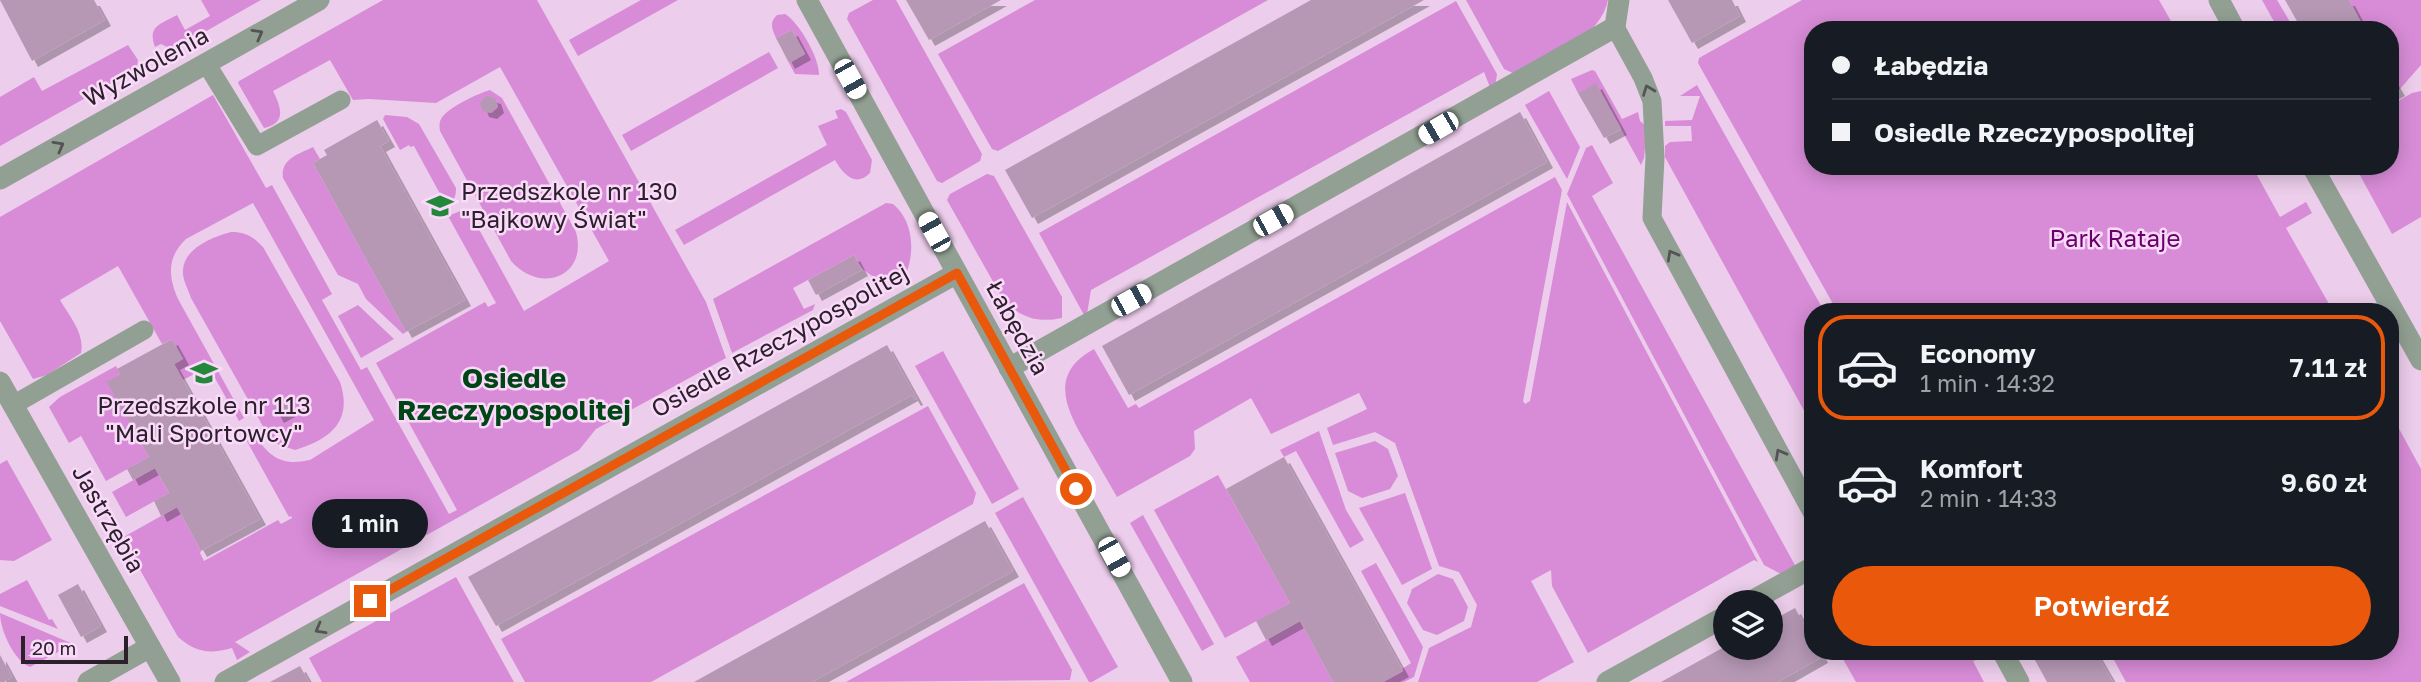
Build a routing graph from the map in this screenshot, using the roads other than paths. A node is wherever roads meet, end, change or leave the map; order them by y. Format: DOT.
graph roads {
  1 [pos="319,0"];
  2 [pos="807,0"];
  3 [pos="1619,0"];
  4 [pos="2219,0"];
  5 [pos="2230,21"];
  6 [pos="1615,27"];
  7 [pos="206,63"];
  8 [pos="341,100"];
  9 [pos="2317,175"];
  10 [pos="0,179"];
  11 [pos="957,273"];
  12 [pos="2389,303"];
  13 [pos="2399,321"];
  14 [pos="144,330"];
  15 [pos="2421,360"];
  16 [pos="1009,368"];
  17 [pos="0,382"];
  18 [pos="13,405"];
  19 [pos="1804,497"];
  20 [pos="1804,572"];
  21 [pos="1772,590"];
  22 [pos="1713,623"];
  23 [pos="150,647"];
  24 [pos="2007,660"];
  25 [pos="88,682"];
  26 [pos="170,682"];
  27 [pos="225,682"];
  28 [pos="1182,682"];
  29 [pos="1607,682"];
  30 [pos="2019,682"];
  7 -- 1 [label="street, Wyzwolenia, one-way"];
  2 -- 11 [label="street, Łabędzia"];
  3 -- 6 [label="street"];
  4 -- 5 [label="street"];
  6 -- 16 [label="street"];
  19 -- 6 [label="lane, one-way"];
  7 -- 8 [label="lane"];
  10 -- 7 [label="street, Wyzwolenia, one-way"];
  9 -- 12 [label="street"];
  11 -- 16 [label="street, Łabędzia"];
  11 -- 27 [label="street, Osiedle Rzeczypospolitej, one-way"];
  13 -- 15 [label="street"];
  14 -- 18 [label="lane"];
  16 -- 28 [label="street, Łabędzia"];
  17 -- 18 [label="street, Jastrzębia"];
  18 -- 23 [label="street, Jastrzębia"];
  20 -- 21 [label="street"];
  22 -- 29 [label="street"];
  23 -- 25 [label="street"];
  23 -- 26 [label="street, Jastrzębia"];
  24 -- 30 [label="street"];
}
